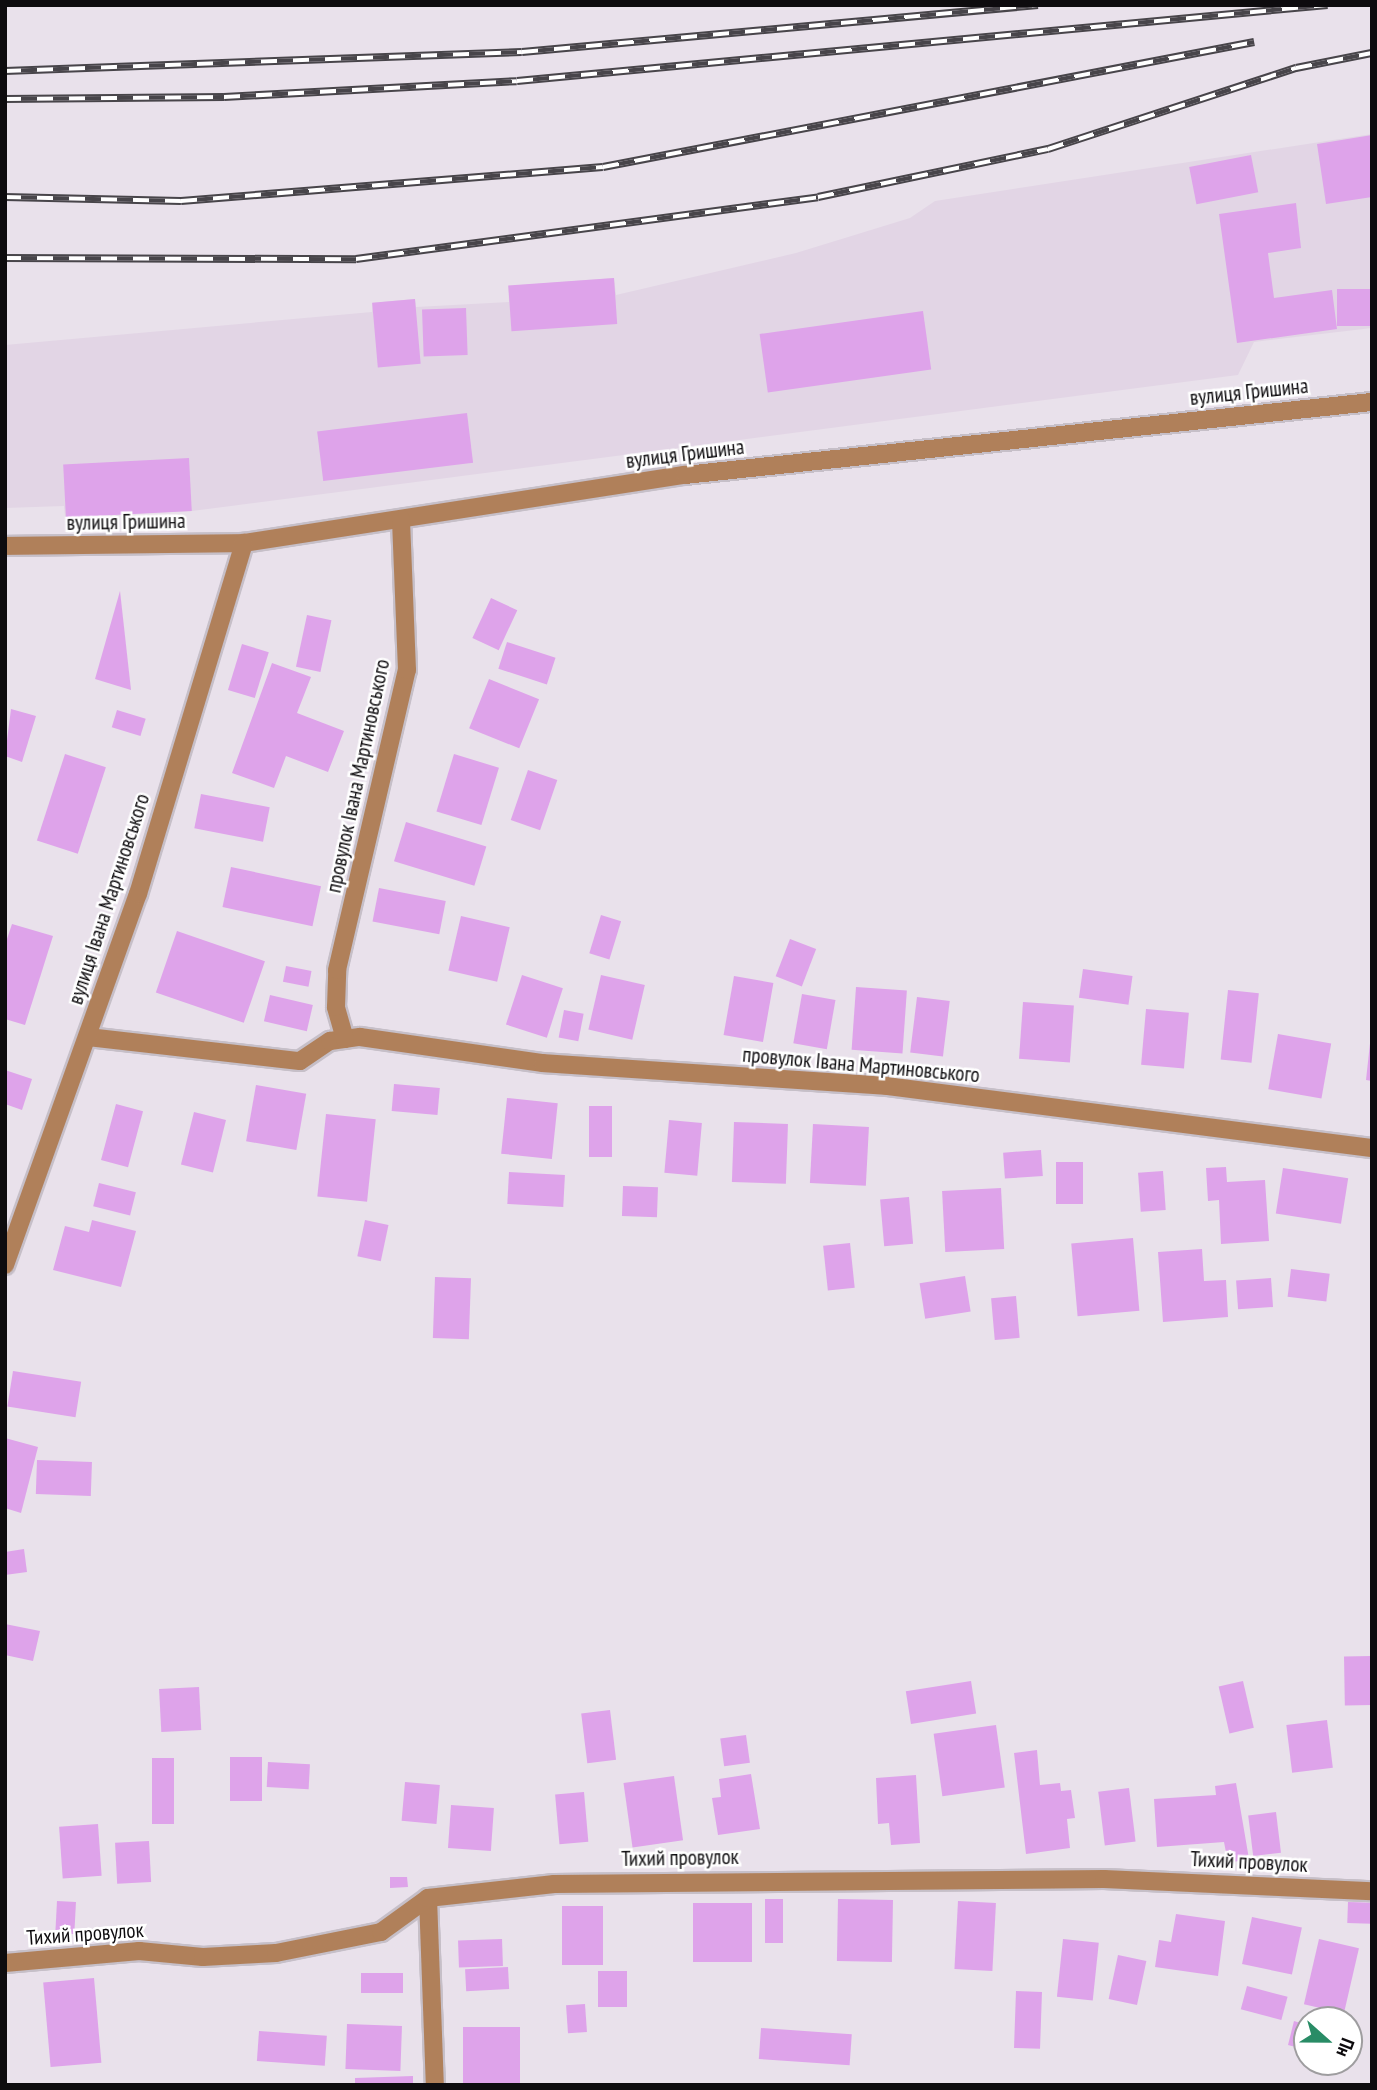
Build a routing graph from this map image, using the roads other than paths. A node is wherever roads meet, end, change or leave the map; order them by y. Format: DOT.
graph roads {
  1 [pos="1372,402"];
  2 [pos="401,519"];
  3 [pos="244,543"];
  4 [pos="5,546"];
  5 [pos="88,1037"];
  6 [pos="345,1039"];
  7 [pos="1372,1148"];
  8 [pos="5,1265"];
  9 [pos="1372,1891"];
  10 [pos="428,1898"];
  11 [pos="5,1963"];
  12 [pos="435,2085"];
  1 -- 2 [label="street, вулиця Гришина"];
  2 -- 3 [label="street, вулиця Гришина"];
  2 -- 6 [label="street, провулок Івана Мартиновського"];
  3 -- 4 [label="street, вулиця Гришина"];
  3 -- 5 [label="street, вулиця Івана Мартиновського"];
  5 -- 6 [label="street, провулок Івана Мартиновського"];
  5 -- 8 [label="street, вулиця Івана Мартиновського"];
  6 -- 7 [label="street, провулок Івана Мартиновського"];
  9 -- 10 [label="street, Тихий провулок"];
  10 -- 11 [label="street, Тихий провулок"];
  10 -- 12 [label="street"];
}
